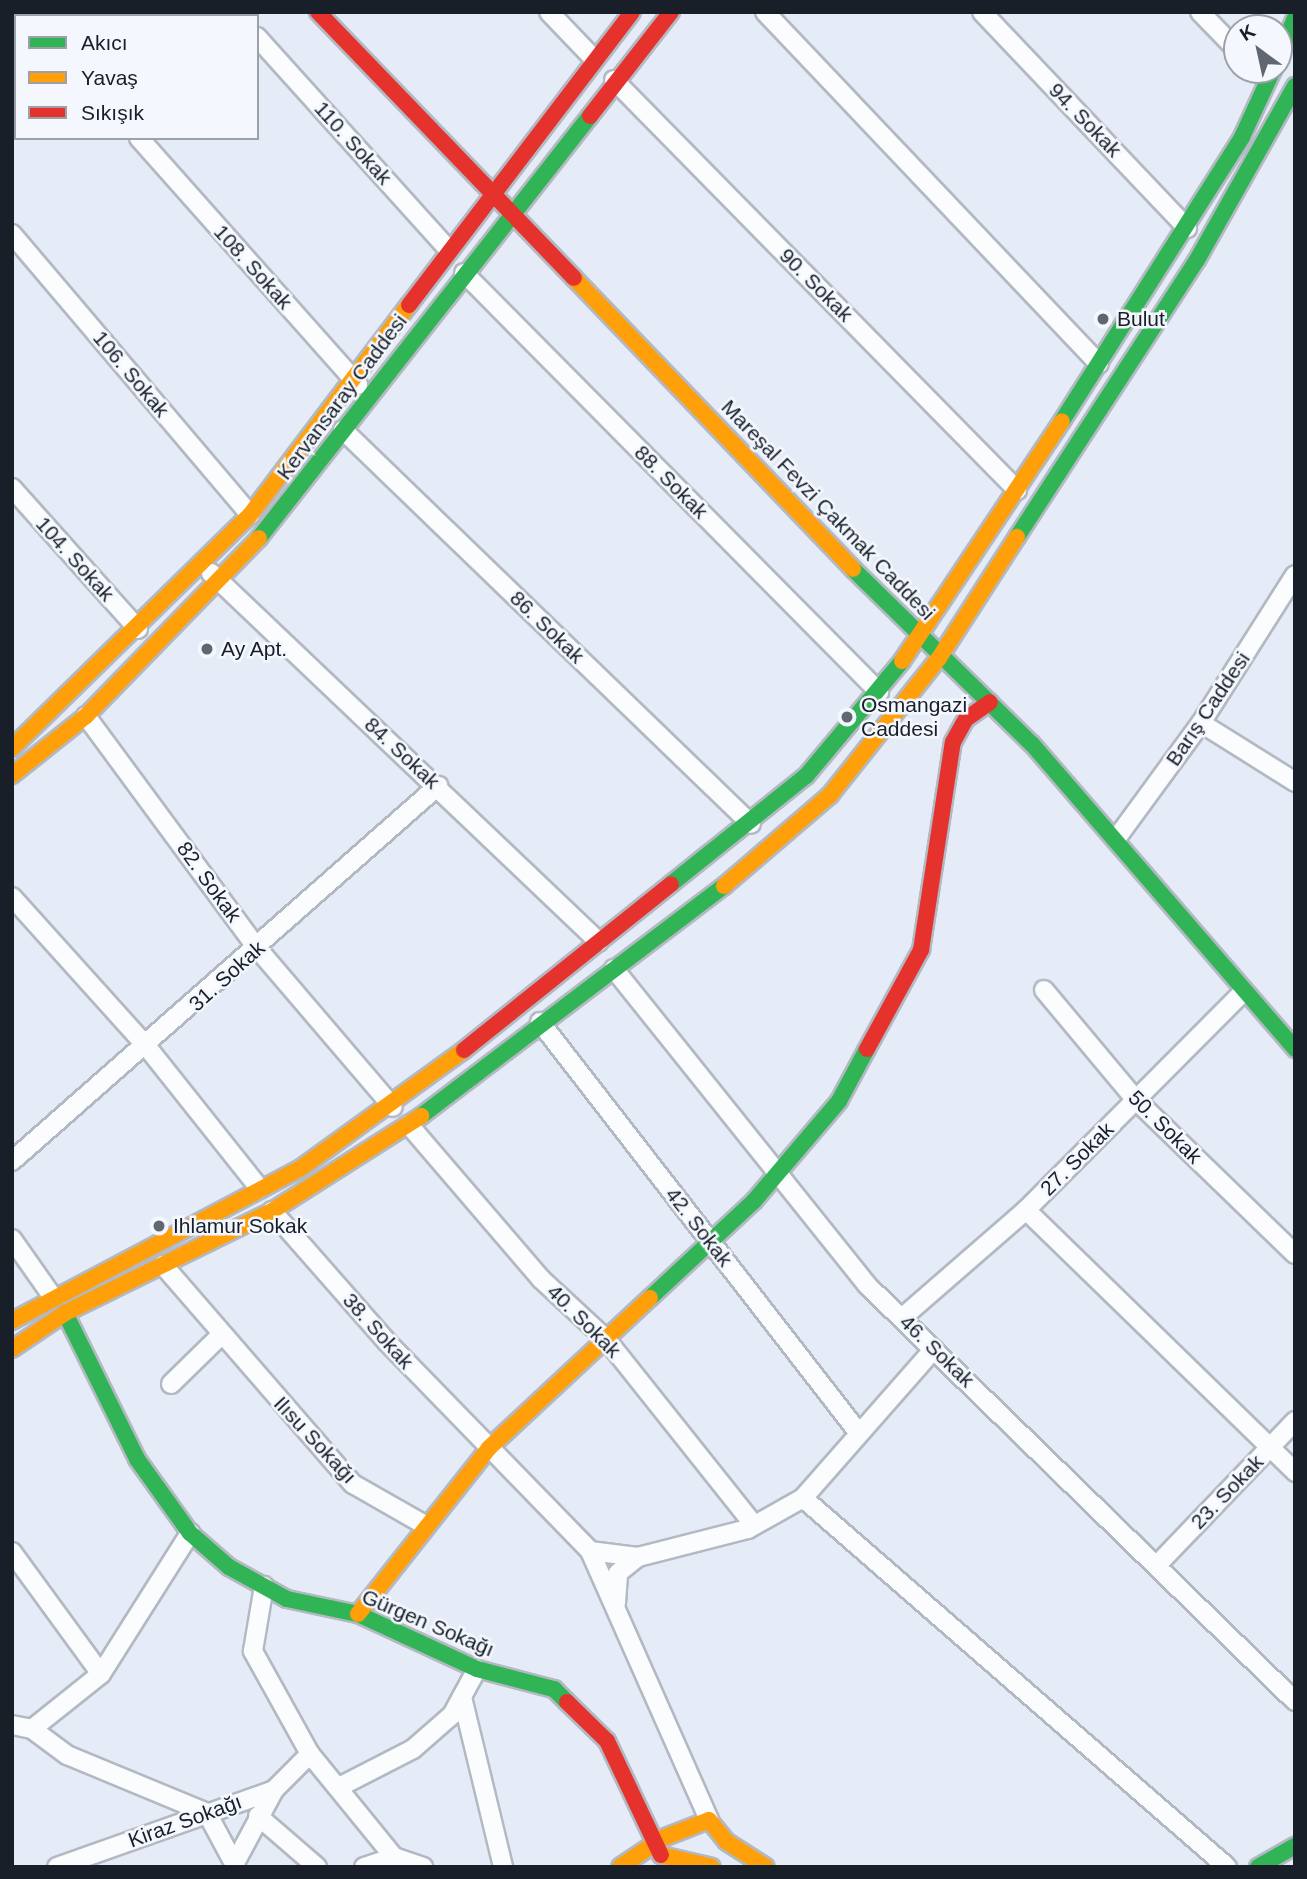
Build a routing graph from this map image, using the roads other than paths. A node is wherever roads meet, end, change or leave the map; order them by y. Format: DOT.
graph roads {
  1 [pos="318,12"];
  2 [pos="550,12"];
  3 [pos="632,12"];
  4 [pos="671,12"];
  5 [pos="765,12"];
  6 [pos="982,12"];
  7 [pos="1200,12"];
  8 [pos="1223,36"];
  9 [pos="259,39"];
  10 [pos="594,59"];
  11 [pos="614,80"];
  12 [pos="1261,84"];
  13 [pos="1295,86"];
  14 [pos="141,140"];
  15 [pos="1286,142"];
  16 [pos="493,193"];
  17 [pos="512,213"];
  18 [pos="1187,228"];
  19 [pos="12,234"];
  20 [pos="448,249"];
  21 [pos="1197,260"];
  22 [pos="464,272"];
  23 [pos="1099,364"];
  24 [pos="352,378"];
  25 [pos="367,396"];
  26 [pos="343,430"];
  27 [pos="12,488"];
  28 [pos="1017,489"];
  29 [pos="250,515"];
  30 [pos="202,566"];
  31 [pos="1295,575"];
  32 [pos="219,580"];
  33 [pos="1290,596"];
  34 [pos="138,629"];
  35 [pos="922,637"];
  36 [pos="939,658"];
  37 [pos="879,692"];
  38 [pos="990,702"];
  39 [pos="86,716"];
  40 [pos="1201,723"];
  41 [pos="15,742"];
  42 [pos="34,759"];
  43 [pos="12,775"];
  44 [pos="1295,782"];
  45 [pos="438,786"];
  46 [pos="751,824"];
  47 [pos="1116,839"];
  48 [pos="12,897"];
  49 [pos="599,942"];
  50 [pos="257,948"];
  51 [pos="614,969"];
  52 [pos="1044,990"];
  53 [pos="1242,992"];
  54 [pos="540,1022"];
  55 [pos="147,1047"];
  56 [pos="1295,1049"];
  57 [pos="1136,1100"];
  58 [pos="393,1107"];
  59 [pos="409,1125"];
  60 [pos="12,1161"];
  61 [pos="781,1173"];
  62 [pos="260,1189"];
  63 [pos="1026,1210"];
  64 [pos="272,1211"];
  65 [pos="12,1239"];
  66 [pos="710,1240"];
  67 [pos="1295,1254"];
  68 [pos="163,1265"];
  69 [pos="52,1296"];
  70 [pos="65,1313"];
  71 [pos="903,1317"];
  72 [pos="12,1321"];
  73 [pos="220,1336"];
  74 [pos="606,1339"];
  75 [pos="12,1349"];
  76 [pos="934,1349"];
  77 [pos="170,1384"];
  78 [pos="1295,1421"];
  79 [pos="858,1432"];
  80 [pos="489,1447"];
  81 [pos="1270,1448"];
  82 [pos="1295,1472"];
  83 [pos="803,1498"];
  84 [pos="753,1524"];
  85 [pos="425,1525"];
  86 [pos="190,1533"];
  87 [pos="590,1551"];
  88 [pos="12,1552"];
  89 [pos="638,1557"];
  90 [pos="1159,1563"];
  91 [pos="264,1586"];
  92 [pos="616,1607"];
  93 [pos="358,1614"];
  94 [pos="477,1669"];
  95 [pos="101,1674"];
  96 [pos="462,1697"];
  97 [pos="1295,1701"];
  98 [pos="12,1725"];
  99 [pos="32,1729"];
  100 [pos="310,1754"];
  101 [pos="341,1786"];
  102 [pos="274,1790"];
  103 [pos="207,1813"];
  104 [pos="258,1816"];
  105 [pos="709,1819"];
  106 [pos="1295,1846"];
  107 [pos="658,1849"];
  108 [pos="394,1857"];
  109 [pos="236,1864"];
  110 [pos="57,1867"];
  111 [pos="317,1867"];
  112 [pos="363,1867"];
  113 [pos="423,1867"];
  114 [pos="503,1867"];
  115 [pos="620,1867"];
  116 [pos="635,1867"];
  117 [pos="712,1867"];
  118 [pos="729,1867"];
  119 [pos="766,1867"];
  120 [pos="1227,1867"];
  121 [pos="1258,1867"];
  1 -- 16 [label="main road, Mareşal Fevzi Çakmak Caddesi"];
  2 -- 10 [label="street"];
  3 -- 10 [label="main road, Kervansaray Caddesi"];
  4 -- 11 [label="main road, Kervansaray Caddesi"];
  5 -- 23 [label="street"];
  6 -- 18 [label="street, 94. Sokak"];
  7 -- 8 [label="street"];
  9 -- 20 [label="street, 110. Sokak"];
  10 -- 16 [label="main road, Kervansaray Caddesi"];
  11 -- 17 [label="main road, Kervansaray Caddesi"];
  11 -- 28 [label="street, 90. Sokak"];
  12 -- 18 [label="main road"];
  13 -- 21 [label="main road"];
  14 -- 24 [label="street, 108. Sokak"];
  15 -- 21 [label="main road"];
  16 -- 17 [label="main road, Mareşal Fevzi Çakmak Caddesi"];
  16 -- 20 [label="main road, Kervansaray Caddesi"];
  17 -- 22 [label="main road, Kervansaray Caddesi"];
  17 -- 35 [label="main road, Mareşal Fevzi Çakmak Caddesi"];
  18 -- 23 [label="main road"];
  19 -- 29 [label="street, 106. Sokak"];
  20 -- 24 [label="main road, Kervansaray Caddesi"];
  21 -- 36 [label="main road"];
  22 -- 25 [label="main road, Kervansaray Caddesi"];
  22 -- 37 [label="street, 88. Sokak"];
  23 -- 28 [label="main road"];
  24 -- 25 [label="street, 108. Sokak"];
  24 -- 29 [label="main road, Kervansaray Caddesi"];
  25 -- 26 [label="main road, Kervansaray Caddesi"];
  26 -- 32 [label="main road, Kervansaray Caddesi"];
  26 -- 46 [label="street, 86. Sokak"];
  27 -- 34 [label="street, 104. Sokak"];
  28 -- 35 [label="main road"];
  29 -- 30 [label="main road, Kervansaray Caddesi"];
  30 -- 32 [label="street, 84. Sokak"];
  30 -- 34 [label="main road, Kervansaray Caddesi"];
  31 -- 33 [label="street, Barış Caddesi"];
  32 -- 39 [label="main road, Kervansaray Caddesi"];
  32 -- 45 [label="street, 84. Sokak"];
  33 -- 40 [label="street, Barış Caddesi"];
  34 -- 41 [label="main road, Kervansaray Caddesi"];
  35 -- 36 [label="main road, Mareşal Fevzi Çakmak Caddesi"];
  35 -- 37 [label="main road"];
  36 -- 38 [label="main road, Mareşal Fevzi Çakmak Caddesi"];
  36 -- 51 [label="main road"];
  37 -- 46 [label="main road"];
  38 -- 47 [label="main road, Mareşal Fevzi Çakmak Caddesi"];
  38 -- 61 [label="main road"];
  39 -- 42 [label="main road, Kervansaray Caddesi"];
  39 -- 50 [label="street, 82. Sokak"];
  40 -- 44 [label="street"];
  40 -- 47 [label="street, Barış Caddesi"];
  41 -- 42 [label="street"];
  42 -- 43 [label="main road, Kervansaray Caddesi"];
  45 -- 49 [label="street, 84. Sokak"];
  45 -- 50 [label="street, 31. Sokak"];
  46 -- 49 [label="main road"];
  47 -- 53 [label="main road, Mareşal Fevzi Çakmak Caddesi"];
  48 -- 55 [label="street"];
  49 -- 51 [label="main road"];
  49 -- 58 [label="main road"];
  50 -- 55 [label="street, 31. Sokak"];
  50 -- 58 [label="street, 82. Sokak"];
  51 -- 54 [label="main road"];
  51 -- 61 [label="street, 46. Sokak"];
  52 -- 57 [label="street, 50. Sokak"];
  53 -- 56 [label="main road, Mareşal Fevzi Çakmak Caddesi"];
  53 -- 57 [label="street, 27. Sokak"];
  54 -- 59 [label="main road"];
  54 -- 66 [label="street, 42. Sokak"];
  55 -- 60 [label="street, 31. Sokak"];
  55 -- 62 [label="street"];
  57 -- 63 [label="street, 27. Sokak"];
  57 -- 67 [label="street, 50. Sokak"];
  58 -- 59 [label="main road"];
  58 -- 62 [label="main road"];
  59 -- 64 [label="main road"];
  59 -- 74 [label="street, 40. Sokak"];
  61 -- 66 [label="main road"];
  61 -- 71 [label="street, 46. Sokak"];
  62 -- 69 [label="main road"];
  63 -- 71 [label="street, 27. Sokak"];
  63 -- 81 [label="street"];
  64 -- 68 [label="main road"];
  64 -- 80 [label="street, 38. Sokak"];
  65 -- 69 [label="street"];
  66 -- 74 [label="main road"];
  66 -- 79 [label="street, 42. Sokak"];
  68 -- 70 [label="main road"];
  68 -- 73 [label="street, Ilısu Sokağı"];
  69 -- 70 [label="main road, Gürgen Sokağı"];
  69 -- 72 [label="main road"];
  70 -- 75 [label="main road"];
  70 -- 86 [label="main road, Gürgen Sokağı"];
  71 -- 76 [label="street, 46. Sokak"];
  73 -- 77 [label="street"];
  73 -- 85 [label="street, Ilısu Sokağı"];
  74 -- 80 [label="main road"];
  74 -- 84 [label="street, 40. Sokak"];
  76 -- 79 [label="street"];
  76 -- 90 [label="street, 46. Sokak"];
  78 -- 81 [label="street, 23. Sokak"];
  79 -- 83 [label="street"];
  80 -- 85 [label="main road"];
  80 -- 87 [label="street, 38. Sokak"];
  81 -- 82 [label="street"];
  81 -- 90 [label="street, 23. Sokak"];
  83 -- 84 [label="street"];
  83 -- 120 [label="street"];
  84 -- 89 [label="street"];
  85 -- 93 [label="main road"];
  86 -- 91 [label="main road, Gürgen Sokağı"];
  86 -- 95 [label="street"];
  87 -- 89 [label="street"];
  87 -- 92 [label="street, 38. Sokak"];
  88 -- 95 [label="street"];
  89 -- 92 [label="street"];
  90 -- 97 [label="street, 46. Sokak"];
  91 -- 93 [label="main road, Gürgen Sokağı"];
  91 -- 100 [label="street"];
  92 -- 105 [label="street, 38. Sokak"];
  93 -- 94 [label="main road, Gürgen Sokağı"];
  94 -- 96 [label="street"];
  94 -- 107 [label="main road, Gürgen Sokağı"];
  95 -- 99 [label="street"];
  96 -- 101 [label="street"];
  96 -- 114 [label="street"];
  98 -- 99 [label="street"];
  99 -- 103 [label="street"];
  100 -- 101 [label="street"];
  100 -- 102 [label="street"];
  101 -- 108 [label="street"];
  102 -- 103 [label="street, Kiraz Sokağı"];
  102 -- 104 [label="street"];
  103 -- 109 [label="street"];
  103 -- 110 [label="street, Kiraz Sokağı"];
  104 -- 109 [label="street"];
  104 -- 111 [label="street"];
  105 -- 107 [label="main road"];
  105 -- 118 [label="main road"];
  105 -- 119 [label="main road"];
  106 -- 121 [label="main road"];
  107 -- 115 [label="main road"];
  107 -- 116 [label="main road"];
  107 -- 117 [label="main road"];
  108 -- 112 [label="street"];
  108 -- 113 [label="street"];
}
